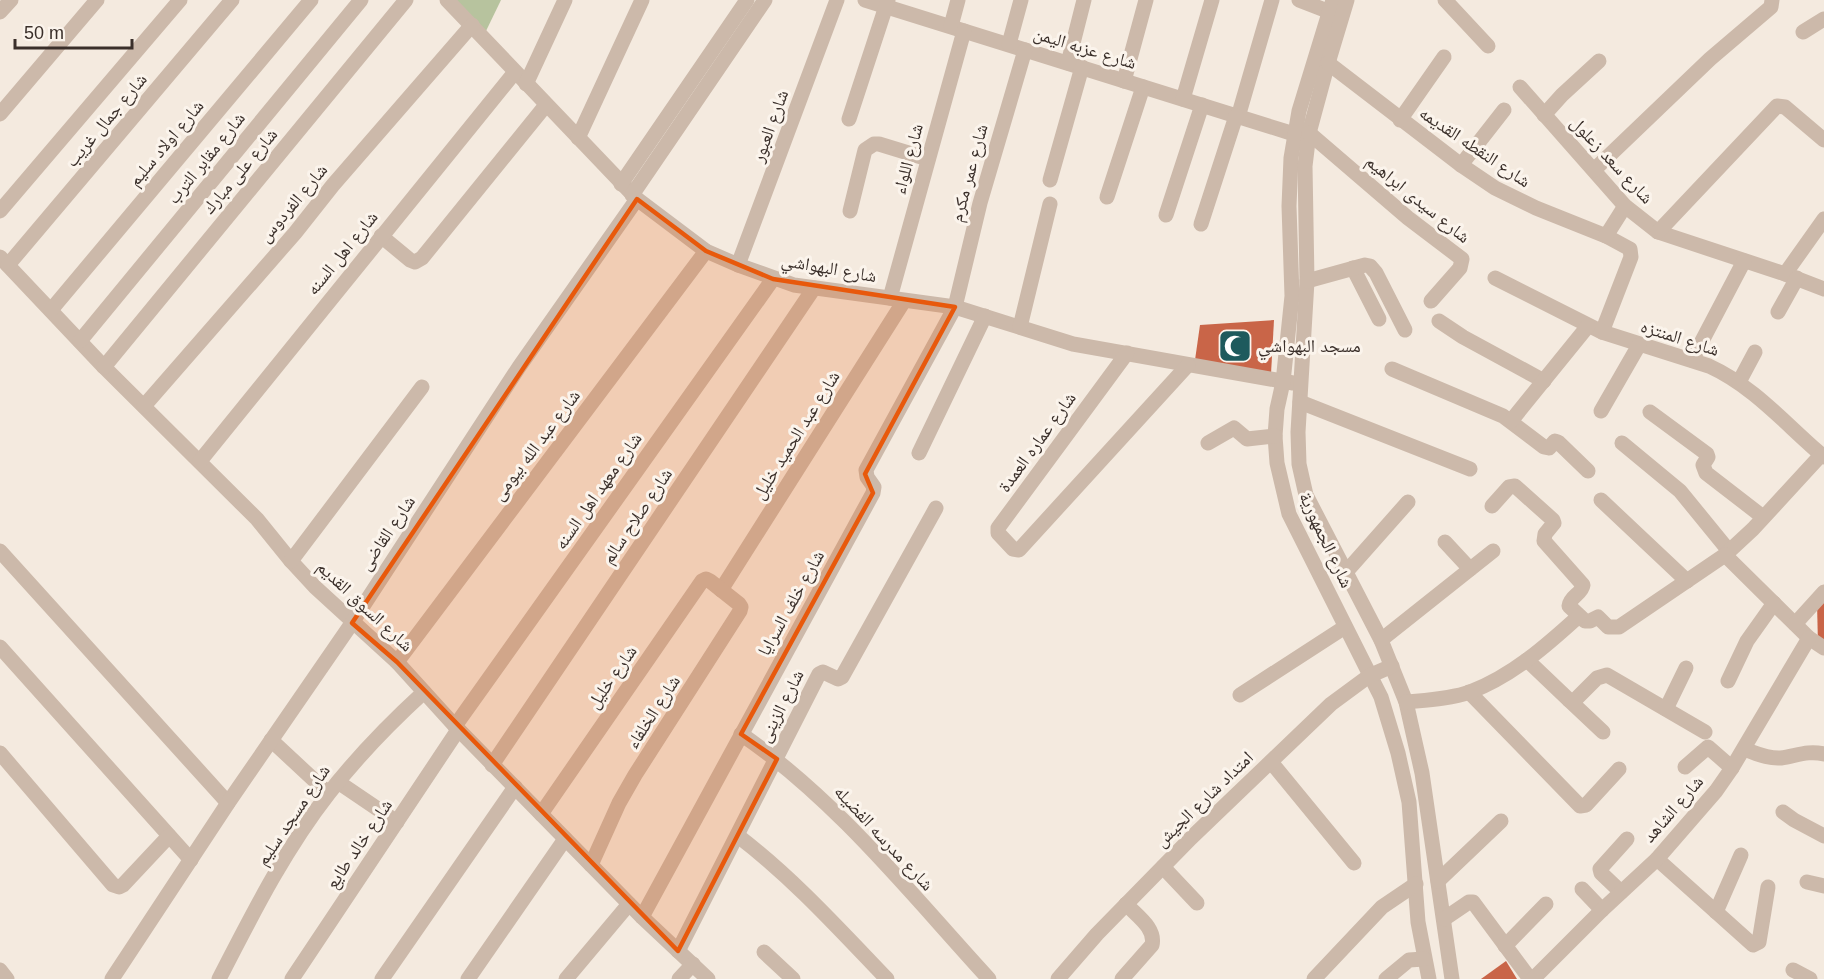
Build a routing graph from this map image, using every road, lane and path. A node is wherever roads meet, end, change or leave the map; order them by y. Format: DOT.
graph roads {
  1 [pos="11,0"];
  2 [pos="98,0"];
  3 [pos="180,0"];
  4 [pos="232,0"];
  5 [pos="311,0"];
  6 [pos="361,0"];
  7 [pos="406,0"];
  8 [pos="447,0"];
  9 [pos="565,0"];
  10 [pos="642,0"];
  11 [pos="747,0"];
  12 [pos="765,0"];
  13 [pos="837,0"];
  14 [pos="865,0"];
  15 [pos="958,0"];
  16 [pos="1020,0"];
  17 [pos="1084,0"];
  18 [pos="1146,0"];
  19 [pos="1212,0"];
  20 [pos="1272,0"];
  21 [pos="1299,0"];
  22 [pos="1347,0"];
  23 [pos="1445,0"];
  24 [pos="1772,0"];
  25 [pos="887,3"];
  26 [pos="1331,6"];
  27 [pos="0,12"];
  28 [pos="1824,19"];
  29 [pos="472,25"];
  30 [pos="957,29"];
  31 [pos="1803,32"];
  32 [pos="1009,44"];
  33 [pos="1488,46"];
  34 [pos="1025,50"];
  35 [pos="1444,57"];
  36 [pos="1599,61"];
  37 [pos="1328,63"];
  38 [pos="1075,65"];
  39 [pos="515,72"];
  40 [pos="1124,81"];
  41 [pos="526,84"];
  42 [pos="1143,87"];
  43 [pos="1520,87"];
  44 [pos="1183,99"];
  45 [pos="546,105"];
  46 [pos="1202,105"];
  47 [pos="1504,110"];
  48 [pos="0,114"];
  49 [pos="1544,115"];
  50 [pos="1237,116"];
  51 [pos="849,119"];
  52 [pos="1400,120"];
  53 [pos="1302,134"];
  54 [pos="579,138"];
  55 [pos="1824,141"];
  56 [pos="928,159"];
  57 [pos="1461,165"];
  58 [pos="1594,170"];
  59 [pos="1050,180"];
  60 [pos="621,183"];
  61 [pos="635,197"];
  62 [pos="1107,197"];
  63 [pos="1050,204"];
  64 [pos="1625,206"];
  65 [pos="0,211"];
  66 [pos="850,211"];
  67 [pos="1166,215"];
  68 [pos="1824,219"];
  69 [pos="1201,224"];
  70 [pos="1658,232"];
  71 [pos="381,236"];
  72 [pos="1606,236"];
  73 [pos="706,251"];
  74 [pos="4,261"];
  75 [pos="1744,261"];
  76 [pos="738,265"];
  77 [pos="1353,268"];
  78 [pos="1791,276"];
  79 [pos="1495,278"];
  80 [pos="774,279"];
  81 [pos="1307,280"];
  82 [pos="814,288"];
  83 [pos="1824,289"];
  84 [pos="897,299"];
  85 [pos="1431,301"];
  86 [pos="955,307"];
  87 [pos="51,310"];
  88 [pos="1778,312"];
  89 [pos="985,316"];
  90 [pos="1379,319"];
  91 [pos="1440,321"];
  92 [pos="1020,327"];
  93 [pos="1595,329"];
  94 [pos="1405,330"];
  95 [pos="80,341"];
  96 [pos="1639,345"];
  97 [pos="1755,352"];
  98 [pos="1127,353"];
  99 [pos="1692,360"];
  100 [pos="1188,365"];
  101 [pos="104,366"];
  102 [pos="1392,369"];
  103 [pos="1544,381"];
  104 [pos="1283,382"];
  105 [pos="1739,382"];
  106 [pos="1302,384"];
  107 [pos="422,387"];
  108 [pos="1300,402"];
  109 [pos="144,406"];
  110 [pos="1601,411"];
  111 [pos="1650,412"];
  112 [pos="1511,421"];
  113 [pos="1275,436"];
  114 [pos="1208,443"];
  115 [pos="1622,443"];
  116 [pos="919,453"];
  117 [pos="1823,456"];
  118 [pos="200,461"];
  119 [pos="1470,470"];
  120 [pos="1588,471"];
  121 [pos="1601,500"];
  122 [pos="1408,502"];
  123 [pos="1492,506"];
  124 [pos="936,508"];
  125 [pos="1763,517"];
  126 [pos="1445,542"];
  127 [pos="0,551"];
  128 [pos="1493,551"];
  129 [pos="1727,553"];
  130 [pos="291,561"];
  131 [pos="1470,569"];
  132 [pos="1346,572"];
  133 [pos="1687,581"];
  134 [pos="722,590"];
  135 [pos="1824,592"];
  136 [pos="1774,603"];
  137 [pos="1579,616"];
  138 [pos="352,623"];
  139 [pos="1795,624"];
  140 [pos="1345,627"];
  141 [pos="1809,638"];
  142 [pos="1381,640"];
  143 [pos="0,647"];
  144 [pos="1824,648"];
  145 [pos="1527,660"];
  146 [pos="397,663"];
  147 [pos="1392,666"];
  148 [pos="1686,668"];
  149 [pos="1369,676"];
  150 [pos="1728,681"];
  151 [pos="424,692"];
  152 [pos="1469,692"];
  153 [pos="1239,695"];
  154 [pos="1569,700"];
  155 [pos="1406,702"];
  156 [pos="1666,709"];
  157 [pos="456,728"];
  158 [pos="1603,732"];
  159 [pos="1705,732"];
  160 [pos="741,734"];
  161 [pos="271,740"];
  162 [pos="1744,749"];
  163 [pos="0,753"];
  164 [pos="1824,753"];
  165 [pos="777,759"];
  166 [pos="1271,762"];
  167 [pos="492,765"];
  168 [pos="1685,767"];
  169 [pos="1732,768"];
  170 [pos="1619,769"];
  171 [pos="515,787"];
  172 [pos="333,788"];
  173 [pos="228,803"];
  174 [pos="1783,812"];
  175 [pos="541,814"];
  176 [pos="1501,821"];
  177 [pos="396,822"];
  178 [pos="169,836"];
  179 [pos="738,836"];
  180 [pos="1824,836"];
  181 [pos="566,839"];
  182 [pos="1627,839"];
  183 [pos="1741,855"];
  184 [pos="1657,859"];
  185 [pos="191,860"];
  186 [pos="1354,863"];
  187 [pos="591,865"];
  188 [pos="1163,867"];
  189 [pos="1438,881"];
  190 [pos="1808,882"];
  191 [pos="1416,884"];
  192 [pos="1824,886"];
  193 [pos="1768,887"];
  194 [pos="1582,889"];
  195 [pos="1621,892"];
  196 [pos="1197,903"];
  197 [pos="629,904"];
  198 [pos="1126,904"];
  199 [pos="1546,904"];
  200 [pos="1602,910"];
  201 [pos="1716,912"];
  202 [pos="642,917"];
  203 [pos="1444,919"];
  204 [pos="1505,946"];
  205 [pos="678,951"];
  206 [pos="764,952"];
  207 [pos="1424,959"];
  208 [pos="693,964"];
  209 [pos="0,970"];
  210 [pos="1793,970"];
  211 [pos="7,979"];
  212 [pos="112,979"];
  213 [pos="219,979"];
  214 [pos="292,979"];
  215 [pos="382,979"];
  216 [pos="468,979"];
  217 [pos="566,979"];
  218 [pos="679,979"];
  219 [pos="708,979"];
  220 [pos="793,979"];
  221 [pos="887,979"];
  222 [pos="989,979"];
  223 [pos="1058,979"];
  224 [pos="1122,979"];
  225 [pos="1314,979"];
  226 [pos="1386,979"];
  227 [pos="1429,979"];
  228 [pos="1452,979"];
  229 [pos="1532,979"];
  230 [pos="1810,979"];
  1 -- 27 [label="street"];
  2 -- 48 [label="street"];
  3 -- 65 [label="street"];
  4 -- 74 [label="street, شارع جمال غريب"];
  5 -- 87 [label="street, شارع اولاد سليم"];
  6 -- 95 [label="street, شارع مقابر الترب"];
  7 -- 101 [label="street, شارع على مبارك"];
  8 -- 29 [label="street, شارع البهواشي"];
  9 -- 41 [label="street"];
  10 -- 54 [label="street"];
  11 -- 60 [label="street"];
  12 -- 61 [label="street, شارع القاضى"];
  13 -- 76 [label="street, شارع العبور"];
  14 -- 25 [label="street, شارع عزبه اليمن"];
  15 -- 30 [label="street, شارع اللواء"];
  16 -- 32 [label="street"];
  17 -- 38 [label="street"];
  18 -- 40 [label="street"];
  19 -- 44 [label="street"];
  20 -- 50 [label="street"];
  21 -- 26 [label="street"];
  22 -- 37 [label="street, شارع الجمهورية"];
  23 -- 33 [label="street"];
  24 -- 58 [label="street"];
  25 -- 30 [label="street, شارع عزبه اليمن"];
  25 -- 51 [label="street"];
  26 -- 53 [label="street, شارع الجمهورية"];
  28 -- 31 [label="street"];
  29 -- 39 [label="street, شارع البهواشي"];
  29 -- 109 [label="street, شارع الفردوس"];
  30 -- 32 [label="street, شارع عزبه اليمن"];
  30 -- 56 [label="street, شارع اللواء"];
  32 -- 34 [label="street, شارع عزبه اليمن"];
  34 -- 38 [label="street, شارع عزبه اليمن"];
  34 -- 86 [label="street, شارع عمر مكرم"];
  35 -- 52 [label="street"];
  36 -- 49 [label="street"];
  37 -- 52 [label="street, شارع النقطه القديمه"];
  37 -- 53 [label="street, شارع الجمهورية"];
  38 -- 40 [label="street, شارع عزبه اليمن"];
  38 -- 59 [label="street"];
  39 -- 41 [label="street, شارع البهواشي"];
  39 -- 71 [label="street, شارع اهل السنه"];
  40 -- 42 [label="street, شارع عزبه اليمن"];
  41 -- 45 [label="street, شارع البهواشي"];
  42 -- 44 [label="street, شارع عزبه اليمن"];
  42 -- 62 [label="street"];
  43 -- 49 [label="street, شارع سعد زعلول"];
  44 -- 46 [label="street, شارع عزبه اليمن"];
  45 -- 54 [label="street, شارع البهواشي"];
  45 -- 71 [label="street"];
  46 -- 50 [label="street, شارع عزبه اليمن"];
  46 -- 67 [label="street"];
  47 -- 57 [label="street"];
  49 -- 58 [label="street, شارع سعد زعلول"];
  50 -- 53 [label="street, شارع عزبه اليمن"];
  50 -- 69 [label="street"];
  52 -- 57 [label="street, شارع النقطه القديمه"];
  53 -- 81 [label="street, شارع الجمهورية"];
  53 -- 85 [label="street, شارع سيدى ابراهيم"];
  53 -- 104 [label="street, شارع الجمهورية"];
  54 -- 60 [label="street, شارع البهواشي"];
  55 -- 70 [label="street"];
  56 -- 66 [label="street"];
  56 -- 84 [label="street, شارع اللواء"];
  57 -- 72 [label="street, شارع النقطه القديمه"];
  58 -- 64 [label="street, شارع سعد زعلول"];
  60 -- 61 [label="street, شارع البهواشي"];
  61 -- 73 [label="street, شارع البهواشي"];
  61 -- 138 [label="street, شارع القاضى"];
  63 -- 92 [label="street"];
  64 -- 70 [label="street, شارع سعد زعلول"];
  64 -- 72 [label="street"];
  68 -- 78 [label="street"];
  70 -- 75 [label="street, شارع سعد زعلول"];
  71 -- 118 [label="street, شارع اهل السنه"];
  72 -- 93 [label="street, شارع النقطه القديمه"];
  73 -- 76 [label="street, شارع البهواشي"];
  73 -- 146 [label="street, شارع عبد الله بيومى"];
  74 -- 87 [label="street, شارع السوق القديم"];
  75 -- 78 [label="street, شارع سعد زعلول"];
  75 -- 99 [label="street"];
  76 -- 80 [label="street, شارع البهواشي"];
  77 -- 81 [label="street"];
  77 -- 90 [label="street"];
  77 -- 94 [label="street"];
  78 -- 83 [label="street, شارع سعد زعلول"];
  78 -- 88 [label="street"];
  79 -- 93 [label="street, شارع المنتزه"];
  80 -- 82 [label="street, شارع البهواشي"];
  80 -- 157 [label="street, شارع معهد اهل السنه"];
  81 -- 106 [label="street, شارع الجمهورية"];
  82 -- 84 [label="street, شارع البهواشي"];
  82 -- 167 [label="street, شارع صلاح سالم"];
  84 -- 86 [label="street, شارع البهواشي"];
  84 -- 134 [label="street, شارع عبد الحميد خليل"];
  86 -- 89 [label="street, شارع البهواشي"];
  86 -- 160 [label="street, شارع خلف السرايا"];
  87 -- 95 [label="street, شارع السوق القديم"];
  89 -- 92 [label="street, شارع البهواشي"];
  89 -- 116 [label="street"];
  91 -- 103 [label="street"];
  92 -- 98 [label="street, شارع البهواشي"];
  93 -- 96 [label="street, شارع المنتزه"];
  93 -- 103 [label="street"];
  95 -- 101 [label="street, شارع السوق القديم"];
  96 -- 99 [label="street, شارع المنتزه"];
  96 -- 110 [label="street"];
  97 -- 105 [label="street"];
  98 -- 100 [label="street, شارع البهواشي"];
  98 -- 100 [label="street, شارع عماره العمدة"];
  99 -- 105 [label="street, شارع المنتزه"];
  100 -- 104 [label="street, شارع البهواشي"];
  101 -- 109 [label="street, شارع السوق القديم"];
  102 -- 112 [label="street"];
  103 -- 112 [label="street"];
  104 -- 106 [label="street, شارع البهواشي"];
  104 -- 113 [label="street, شارع الجمهورية"];
  105 -- 117 [label="street, شارع المنتزه"];
  106 -- 108 [label="street, شارع الجمهورية"];
  107 -- 130 [label="street"];
  108 -- 119 [label="street"];
  108 -- 132 [label="street, شارع الجمهورية"];
  109 -- 118 [label="street, شارع السوق القديم"];
  111 -- 125 [label="street"];
  112 -- 120 [label="street"];
  113 -- 114 [label="street"];
  113 -- 140 [label="street, شارع الجمهورية"];
  115 -- 129 [label="street"];
  117 -- 125 [label="street"];
  118 -- 130 [label="street, شارع السوق القديم"];
  121 -- 133 [label="street"];
  122 -- 132 [label="street"];
  123 -- 137 [label="street"];
  124 -- 165 [label="street, شارع الزينى"];
  125 -- 129 [label="street"];
  126 -- 131 [label="street"];
  127 -- 173 [label="street"];
  128 -- 131 [label="street"];
  129 -- 133 [label="street"];
  129 -- 136 [label="street"];
  130 -- 138 [label="street, شارع السوق القديم"];
  131 -- 142 [label="street"];
  132 -- 142 [label="street, شارع الجمهورية"];
  133 -- 137 [label="street"];
  134 -- 175 [label="street, شارع خليل"];
  134 -- 187 [label="street, شارع الخلفاء"];
  135 -- 139 [label="street"];
  136 -- 139 [label="street"];
  136 -- 150 [label="street"];
  137 -- 145 [label="street"];
  138 -- 146 [label="street, شارع السوق القديم"];
  138 -- 161 [label="street, شارع القاضى"];
  139 -- 141 [label="street"];
  140 -- 149 [label="street, شارع الجمهورية"];
  140 -- 153 [label="street"];
  141 -- 144 [label="street"];
  141 -- 162 [label="street, شارع الشاهد"];
  142 -- 147 [label="street, شارع الجمهورية"];
  143 -- 178 [label="street"];
  145 -- 152 [label="street"];
  145 -- 154 [label="street"];
  146 -- 151 [label="street, شارع السوق القديم"];
  147 -- 149 [label="street, امتداد شارع الجيش"];
  147 -- 155 [label="street, شارع الجمهورية"];
  148 -- 156 [label="street"];
  149 -- 166 [label="street, امتداد شارع الجيش"];
  149 -- 191 [label="street, شارع الجمهورية"];
  151 -- 157 [label="street, شارع السوق القديم"];
  151 -- 172 [label="street, شارع مسجد سليم"];
  152 -- 155 [label="street"];
  152 -- 170 [label="street"];
  154 -- 156 [label="street"];
  154 -- 158 [label="street"];
  155 -- 189 [label="street, شارع الجمهورية"];
  156 -- 159 [label="street"];
  157 -- 167 [label="street, شارع السوق القديم"];
  157 -- 177 [label="street, شارع خالد طايع"];
  160 -- 165 [label="street, شارع مدرسه الفضيله"];
  160 -- 202 [label="street, شارع خلف السرايا"];
  161 -- 172 [label="street"];
  161 -- 173 [label="street, شارع القاضى"];
  162 -- 164 [label="street"];
  162 -- 169 [label="street, شارع الشاهد"];
  163 -- 178 [label="street"];
  165 -- 179 [label="street, شارع الزينى"];
  165 -- 222 [label="street, شارع مدرسه الفضيله"];
  166 -- 186 [label="street"];
  166 -- 188 [label="street, امتداد شارع الجيش"];
  167 -- 171 [label="street, شارع السوق القديم"];
  168 -- 169 [label="street"];
  169 -- 184 [label="street, شارع الشاهد"];
  171 -- 175 [label="street, شارع السوق القديم"];
  171 -- 215 [label="street"];
  172 -- 177 [label="street"];
  172 -- 213 [label="street, شارع مسجد سليم"];
  173 -- 185 [label="street, شارع القاضى"];
  174 -- 180 [label="street"];
  175 -- 181 [label="street, شارع السوق القديم"];
  176 -- 189 [label="street"];
  177 -- 214 [label="street, شارع خالد طايع"];
  178 -- 185 [label="street"];
  179 -- 205 [label="street, شارع الزينى"];
  179 -- 221 [label="street"];
  181 -- 187 [label="street, شارع السوق القديم"];
  181 -- 216 [label="street"];
  182 -- 195 [label="street"];
  183 -- 201 [label="street"];
  184 -- 195 [label="street, شارع الشاهد"];
  184 -- 201 [label="street"];
  185 -- 212 [label="street, شارع القاضى"];
  187 -- 197 [label="street, شارع السوق القديم"];
  188 -- 196 [label="street"];
  188 -- 198 [label="street, امتداد شارع الجيش"];
  189 -- 203 [label="street, شارع الجمهورية"];
  190 -- 192 [label="street"];
  191 -- 207 [label="street, شارع الجمهورية"];
  191 -- 225 [label="street"];
  193 -- 201 [label="street"];
  194 -- 200 [label="street"];
  195 -- 200 [label="street, شارع الشاهد"];
  197 -- 202 [label="street, شارع السوق القديم"];
  197 -- 217 [label="street"];
  198 -- 223 [label="street, امتداد شارع الجيش"];
  198 -- 224 [label="street"];
  199 -- 204 [label="street"];
  200 -- 229 [label="street, شارع الشاهد"];
  202 -- 205 [label="street, شارع السوق القديم"];
  203 -- 204 [label="street"];
  203 -- 228 [label="street, شارع الجمهورية"];
  204 -- 229 [label="street"];
  205 -- 208 [label="street, شارع السوق القديم"];
  206 -- 220 [label="street"];
  207 -- 226 [label="street"];
  207 -- 227 [label="street, شارع الجمهورية"];
  208 -- 218 [label="street"];
  208 -- 219 [label="street, شارع السوق القديم"];
  209 -- 211 [label="street"];
  210 -- 230 [label="street"];
}
